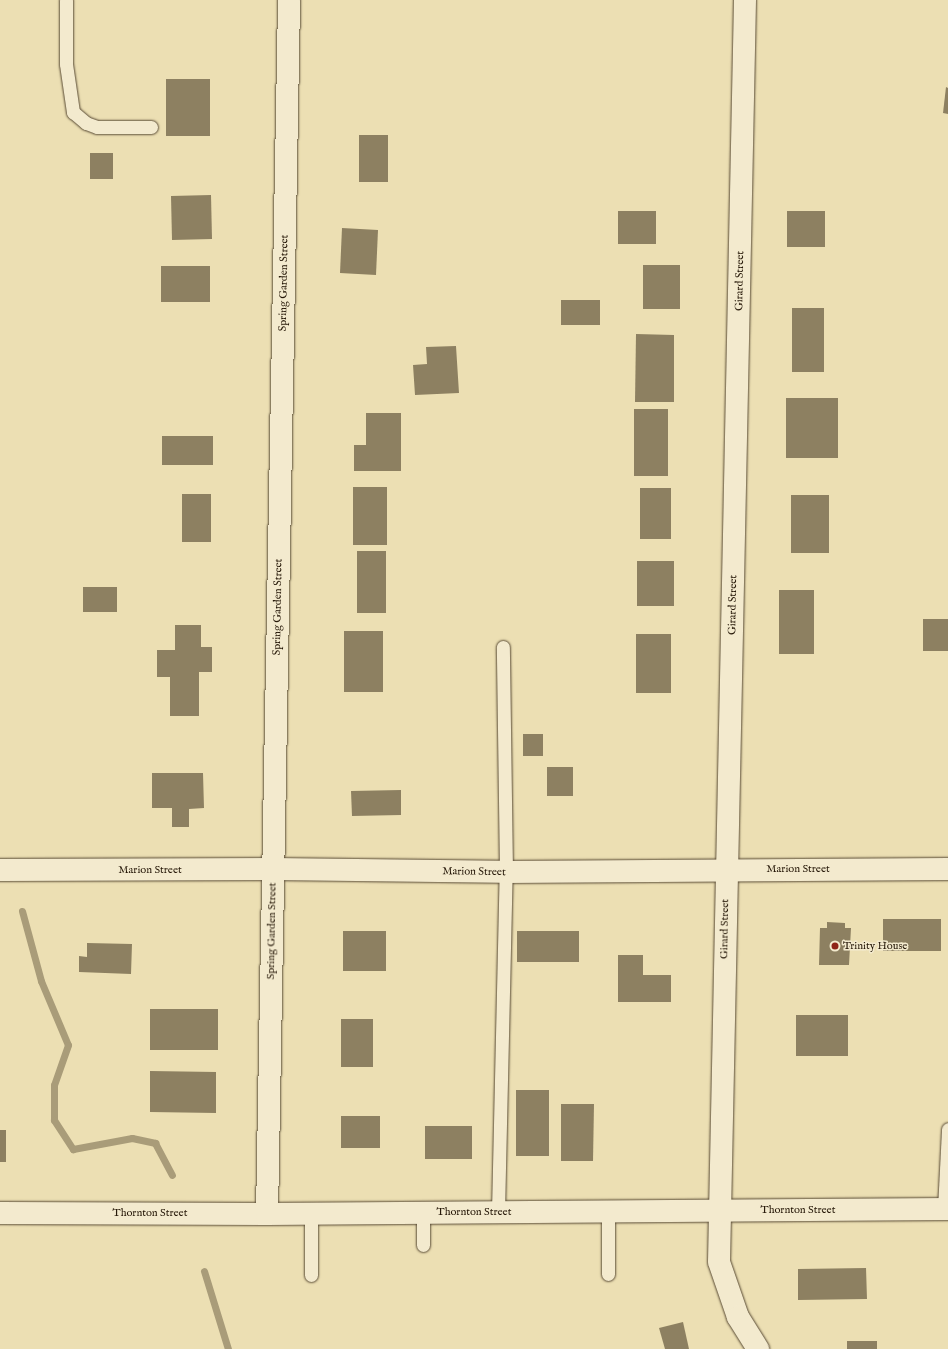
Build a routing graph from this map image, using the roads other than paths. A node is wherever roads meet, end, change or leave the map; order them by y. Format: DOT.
graph roads {
  1 [pos="66,0"];
  2 [pos="289,0"];
  3 [pos="745,0"];
  4 [pos="151,127"];
  5 [pos="503,647"];
  6 [pos="273,869"];
  7 [pos="727,869"];
  8 [pos="948,869"];
  9 [pos="0,870"];
  10 [pos="506,872"];
  11 [pos="948,1129"];
  12 [pos="946,1209"];
  13 [pos="718,1210"];
  14 [pos="608,1211"];
  15 [pos="498,1212"];
  16 [pos="0,1213"];
  17 [pos="311,1213"];
  18 [pos="423,1213"];
  19 [pos="267,1214"];
  20 [pos="423,1245"];
  21 [pos="608,1274"];
  22 [pos="311,1275"];
  23 [pos="758,1349"];
  1 -- 4 [label="lane"];
  2 -- 6 [label="street, Spring Garden Street"];
  3 -- 7 [label="street, Girard Street"];
  5 -- 10 [label="lane"];
  6 -- 9 [label="street, Marion Street"];
  6 -- 10 [label="street, Marion Street"];
  6 -- 19 [label="street, Spring Garden Street"];
  7 -- 8 [label="street, Marion Street"];
  7 -- 10 [label="street, Marion Street"];
  7 -- 13 [label="street, Girard Street"];
  10 -- 15 [label="lane"];
  11 -- 12 [label="lane"];
  12 -- 13 [label="street, Thornton Street"];
  13 -- 14 [label="street, Thornton Street"];
  13 -- 23 [label="street, Girard Street"];
  14 -- 15 [label="street, Thornton Street"];
  14 -- 21 [label="lane"];
  15 -- 18 [label="street, Thornton Street"];
  16 -- 19 [label="street, Thornton Street"];
  17 -- 18 [label="street, Thornton Street"];
  17 -- 19 [label="street, Thornton Street"];
  17 -- 22 [label="lane"];
  18 -- 20 [label="lane"];
}
